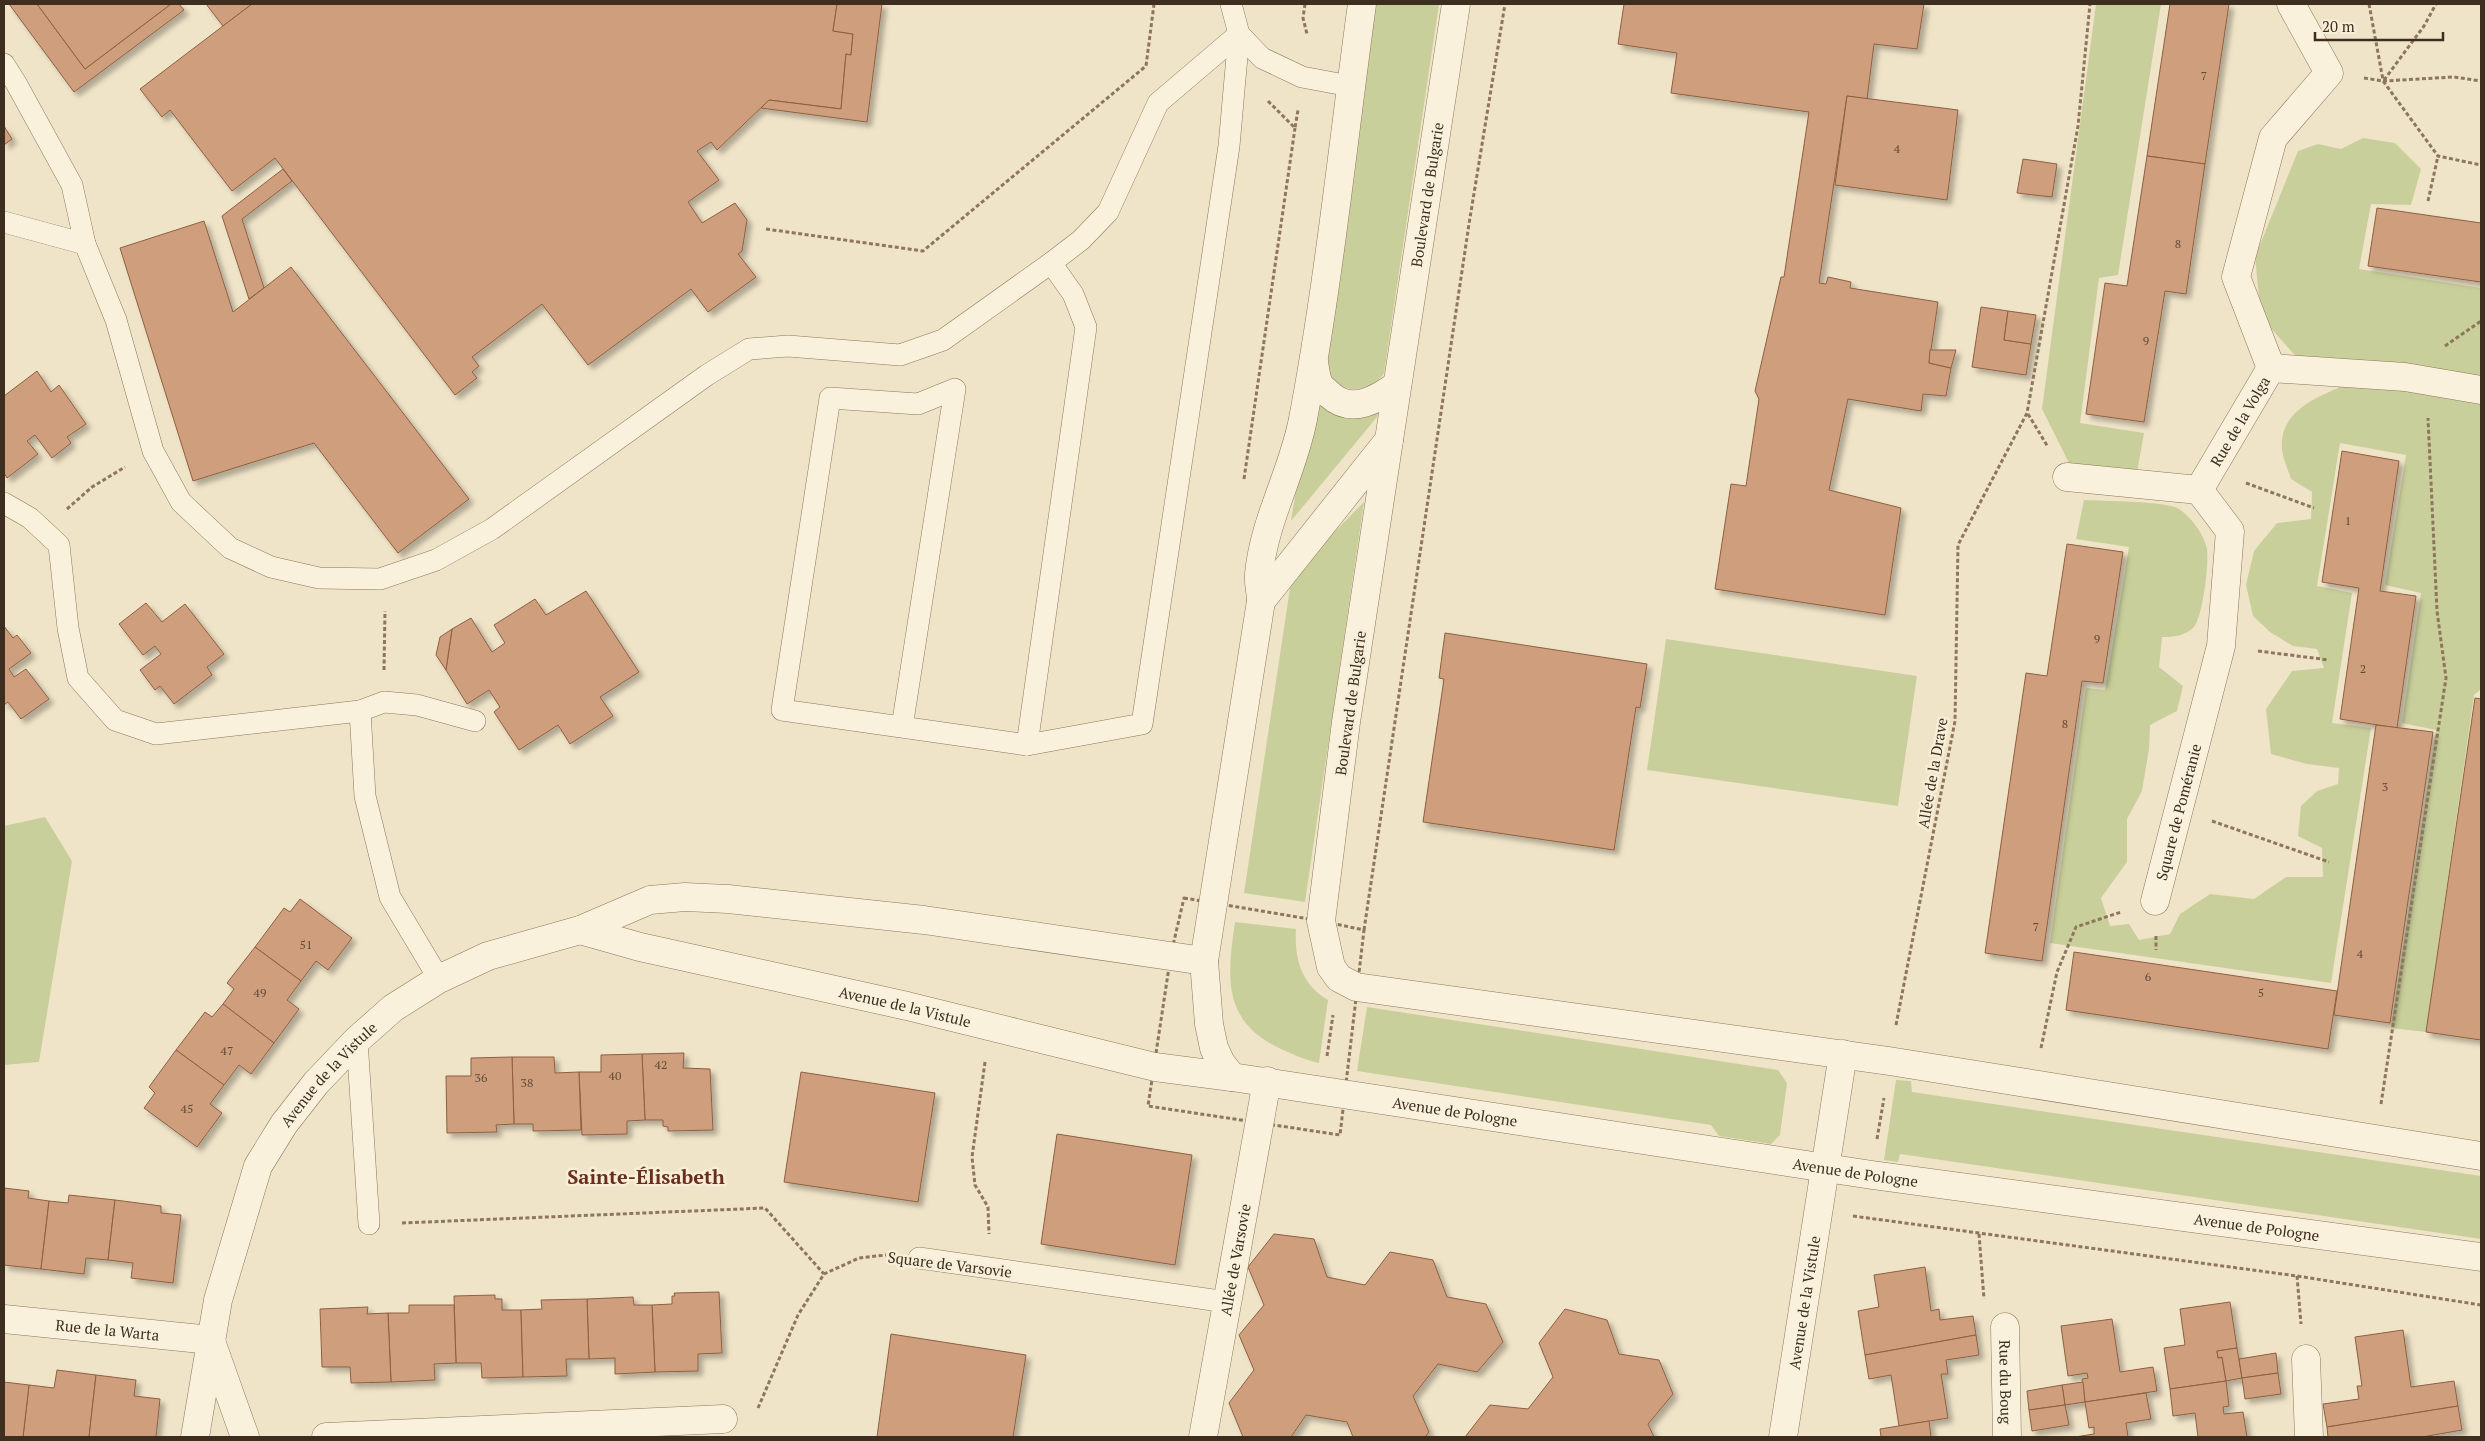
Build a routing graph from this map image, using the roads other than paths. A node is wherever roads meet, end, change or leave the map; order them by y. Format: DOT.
graph roads {
  1 [pos="1231,4"];
  2 [pos="1362,4"];
  3 [pos="1456,4"];
  4 [pos="2291,4"];
  5 [pos="1239,34"];
  6 [pos="4,64"];
  7 [pos="1350,86"];
  8 [pos="4,222"];
  9 [pos="85,244"];
  10 [pos="1052,263"];
  11 [pos="1314,362"];
  12 [pos="2271,368"];
  13 [pos="1397,385"];
  14 [pos="2481,390"];
  15 [pos="1389,440"];
  16 [pos="2067,476"];
  17 [pos="2199,490"];
  18 [pos="5,507"];
  19 [pos="1262,601"];
  20 [pos="360,711"];
  21 [pos="475,721"];
  22 [pos="902,727"];
  23 [pos="1027,745"];
  24 [pos="2155,901"];
  25 [pos="580,930"];
  26 [pos="1204,961"];
  27 [pos="439,979"];
  28 [pos="357,1040"];
  29 [pos="1843,1054"];
  30 [pos="1232,1077"];
  31 [pos="1267,1081"];
  32 [pos="2481,1156"];
  33 [pos="1825,1168"];
  34 [pos="369,1224"];
  35 [pos="2481,1257"];
  36 [pos="919,1258"];
  37 [pos="1227,1302"];
  38 [pos="4,1319"];
  39 [pos="2005,1327"];
  40 [pos="211,1340"];
  41 [pos="2306,1359"];
  42 [pos="723,1419"];
  43 [pos="195,1437"];
  44 [pos="245,1437"];
  45 [pos="326,1437"];
  46 [pos="1203,1437"];
  47 [pos="1783,1437"];
  48 [pos="2007,1437"];
  49 [pos="2309,1437"];
  1 -- 5 [label="lane"];
  2 -- 7 [label="street, Boulevard de Bulgarie"];
  3 -- 13 [label="street, Boulevard de Bulgarie"];
  4 -- 12 [label="street"];
  5 -- 7 [label="lane"];
  5 -- 10 [label="lane"];
  5 -- 23 [label="lane"];
  6 -- 9 [label="lane"];
  7 -- 11 [label="street, Boulevard de Bulgarie"];
  8 -- 9 [label="lane"];
  9 -- 10 [label="lane"];
  10 -- 23 [label="lane"];
  11 -- 13 [label="street, Boulevard de Bulgarie"];
  11 -- 19 [label="street, Boulevard de Bulgarie"];
  12 -- 14 [label="street, Rue de la Volga"];
  12 -- 17 [label="street, Rue de la Volga"];
  13 -- 15 [label="street, Boulevard de Bulgarie"];
  15 -- 19 [label="street, Boulevard de Bulgarie"];
  15 -- 29 [label="street, Boulevard de Bulgarie"];
  16 -- 17 [label="street"];
  17 -- 24 [label="street, Square de Poméranie"];
  18 -- 20 [label="lane"];
  19 -- 26 [label="street, Boulevard de Bulgarie"];
  20 -- 21 [label="lane"];
  20 -- 27 [label="lane"];
  22 -- 22 [label="lane"];
  22 -- 23 [label="lane"];
  25 -- 26 [label="street, Avenue de la Vistule"];
  25 -- 27 [label="street, Avenue de la Vistule"];
  25 -- 30 [label="street, Avenue de la Vistule"];
  26 -- 30 [label="street, Boulevard de Bulgarie"];
  27 -- 28 [label="street, Avenue de la Vistule"];
  28 -- 34 [label="lane"];
  28 -- 40 [label="street, Avenue de la Vistule"];
  29 -- 32 [label="street"];
  29 -- 33 [label="street, Avenue de la Vistule"];
  30 -- 31 [label="street, Avenue de Pologne"];
  31 -- 33 [label="street, Avenue de Pologne"];
  31 -- 37 [label="street, Allée de Varsovie"];
  33 -- 35 [label="street, Avenue de Pologne"];
  33 -- 47 [label="street, Avenue de la Vistule"];
  36 -- 37 [label="lane, Square de Varsovie"];
  37 -- 46 [label="street, Allée de Varsovie"];
  38 -- 40 [label="street, Rue de la Warta"];
  39 -- 48 [label="street, Rue du Boug"];
  40 -- 43 [label="street, Avenue de la Vistule"];
  40 -- 44 [label="street, Avenue de la Vistule"];
  41 -- 49 [label="street"];
  42 -- 45 [label="street"];
}
